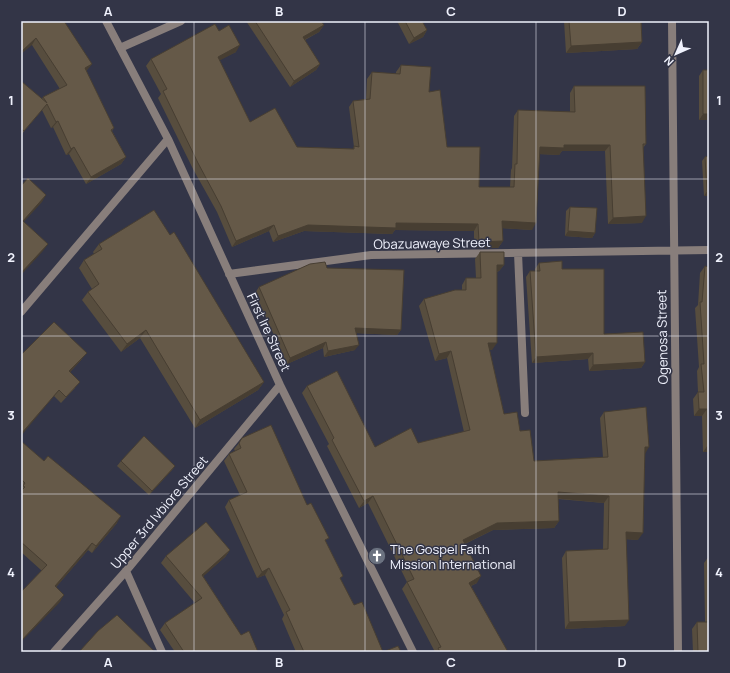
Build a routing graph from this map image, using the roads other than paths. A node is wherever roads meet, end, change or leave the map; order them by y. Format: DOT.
graph roads {
  1 [pos="106,21"];
  2 [pos="181,21"];
  3 [pos="672,21"];
  4 [pos="120,48"];
  5 [pos="168,139"];
  6 [pos="709,250"];
  7 [pos="673,251"];
  8 [pos="518,253"];
  9 [pos="228,274"];
  10 [pos="21,312"];
  11 [pos="280,385"];
  12 [pos="525,413"];
  13 [pos="126,571"];
  14 [pos="54,652"];
  15 [pos="162,652"];
  16 [pos="413,652"];
  17 [pos="678,652"];
  1 -- 4 [label="street, First Ire Street"];
  2 -- 4 [label="street"];
  3 -- 7 [label="street, Ogenosa Street"];
  4 -- 5 [label="street, First Ire Street"];
  5 -- 9 [label="street, First Ire Street"];
  5 -- 10 [label="street"];
  6 -- 7 [label="street, Obazuawaye Street"];
  7 -- 8 [label="street, Obazuawaye Street"];
  7 -- 17 [label="street, Ogenosa Street"];
  8 -- 9 [label="street, Obazuawaye Street"];
  8 -- 12 [label="street"];
  9 -- 11 [label="street, First Ire Street"];
  11 -- 13 [label="street, Upper 3rd Ivbiore Street"];
  11 -- 16 [label="street, First Ire Street"];
  13 -- 14 [label="street, Upper 3rd Ivbiore Street"];
  13 -- 15 [label="street"];
}
